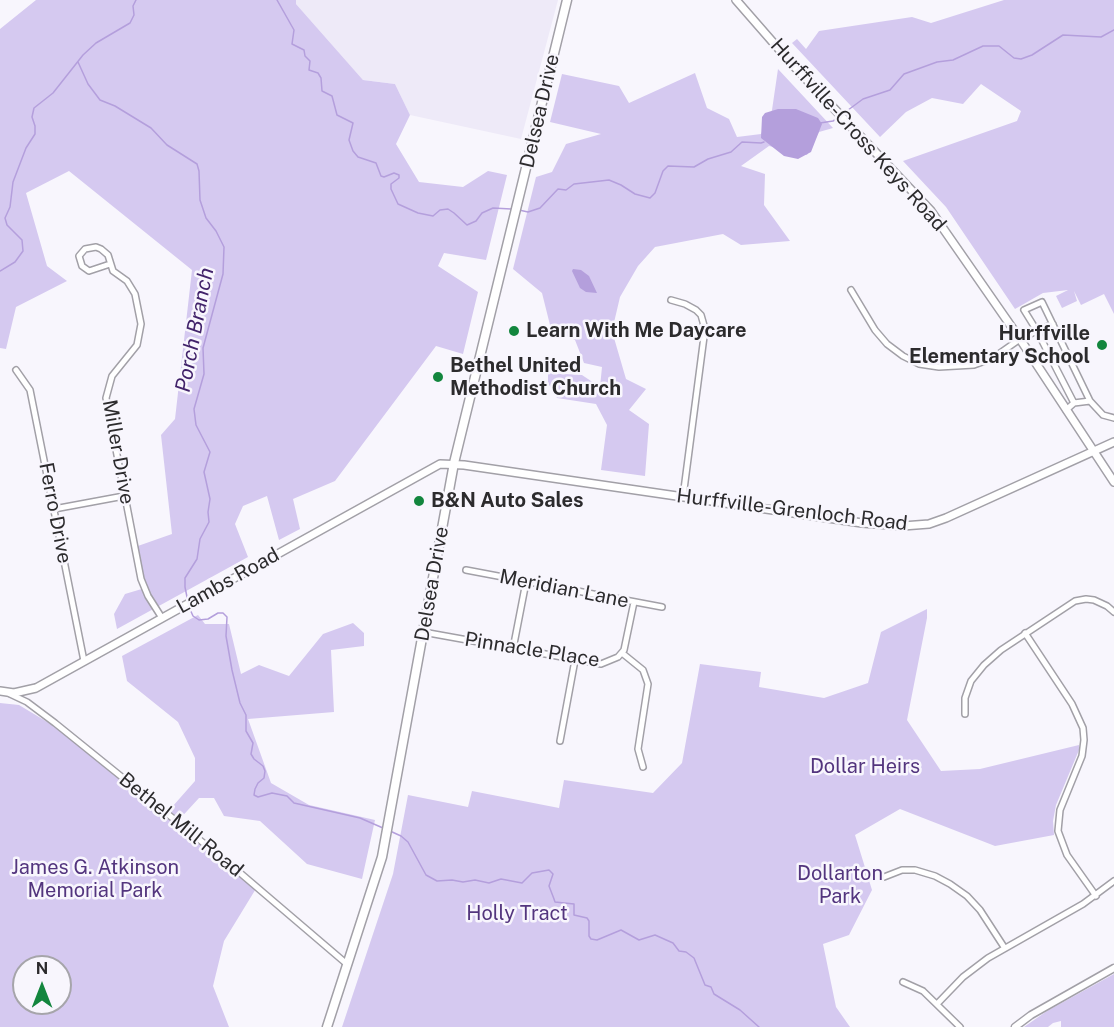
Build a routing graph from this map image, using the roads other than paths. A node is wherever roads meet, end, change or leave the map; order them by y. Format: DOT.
graph roads {
  1 [pos="567,0"];
  2 [pos="736,0"];
  3 [pos="110,264"];
  4 [pos="851,290"];
  5 [pos="671,300"];
  6 [pos="1053,324"];
  7 [pos="1036,331"];
  8 [pos="1020,339"];
  9 [pos="16,370"];
  10 [pos="1090,401"];
  11 [pos="1074,403"];
  12 [pos="1066,410"];
  13 [pos="1114,418"];
  14 [pos="1114,442"];
  15 [pos="1093,452"];
  16 [pos="454,463"];
  17 [pos="1114,482"];
  18 [pos="124,496"];
  19 [pos="683,497"];
  20 [pos="54,509"];
  21 [pos="466,570"];
  22 [pos="526,582"];
  23 [pos="634,602"];
  24 [pos="662,607"];
  25 [pos="1114,612"];
  26 [pos="162,618"];
  27 [pos="423,632"];
  28 [pos="1025,633"];
  29 [pos="513,649"];
  30 [pos="622,653"];
  31 [pos="575,660"];
  32 [pos="84,661"];
  33 [pos="0,691"];
  34 [pos="9,693"];
  35 [pos="965,714"];
  36 [pos="560,741"];
  37 [pos="643,766"];
  38 [pos="884,877"];
  39 [pos="1114,881"];
  40 [pos="1096,896"];
  41 [pos="1004,947"];
  42 [pos="348,965"];
  43 [pos="1114,968"];
  44 [pos="903,982"];
  45 [pos="937,1004"];
  46 [pos="327,1027"];
  47 [pos="960,1027"];
  48 [pos="1015,1027"];
  1 -- 16 [label="main road, Delsea Drive"];
  2 -- 8 [label="main road, Hurffville-Cross Keys Road"];
  3 -- 3 [label="street, Miller Drive"];
  3 -- 18 [label="street, Miller Drive"];
  4 -- 8 [label="street"];
  5 -- 19 [label="street"];
  6 -- 7 [label="street"];
  6 -- 7 [label="street"];
  6 -- 10 [label="street"];
  7 -- 8 [label="street"];
  7 -- 11 [label="street"];
  8 -- 12 [label="main road, Hurffville-Cross Keys Road"];
  9 -- 20 [label="street, Ferro Drive"];
  10 -- 11 [label="street"];
  10 -- 13 [label="street"];
  11 -- 12 [label="street"];
  12 -- 15 [label="main road, Hurffville-Cross Keys Road"];
  14 -- 15 [label="main road, Hurffville-Grenloch Road"];
  15 -- 17 [label="main road, Hurffville-Cross Keys Road"];
  15 -- 19 [label="main road, Hurffville-Grenloch Road"];
  16 -- 19 [label="main road, Hurffville-Grenloch Road"];
  16 -- 26 [label="main road, Lambs Road"];
  16 -- 27 [label="main road, Delsea Drive"];
  18 -- 20 [label="street"];
  18 -- 26 [label="street, Miller Drive"];
  20 -- 32 [label="street, Ferro Drive"];
  21 -- 22 [label="street, Meridian Lane"];
  22 -- 23 [label="street, Meridian Lane"];
  22 -- 29 [label="street"];
  23 -- 24 [label="street, Meridian Lane"];
  23 -- 30 [label="street, Pinnacle Place"];
  25 -- 28 [label="street"];
  26 -- 32 [label="main road, Lambs Road"];
  27 -- 29 [label="street, Pinnacle Place"];
  27 -- 42 [label="main road, Delsea Drive"];
  28 -- 35 [label="street"];
  28 -- 40 [label="street"];
  29 -- 31 [label="street, Pinnacle Place"];
  30 -- 31 [label="street, Pinnacle Place"];
  30 -- 37 [label="street"];
  31 -- 36 [label="street"];
  32 -- 34 [label="main road, Lambs Road"];
  33 -- 34 [label="main road, Lambs Road"];
  34 -- 42 [label="street, Bethel Mill Road"];
  38 -- 41 [label="street"];
  39 -- 40 [label="street"];
  40 -- 41 [label="street"];
  41 -- 45 [label="street"];
  42 -- 46 [label="main road, Delsea Drive"];
  43 -- 48 [label="street"];
  44 -- 45 [label="street"];
  45 -- 47 [label="street"];
}
